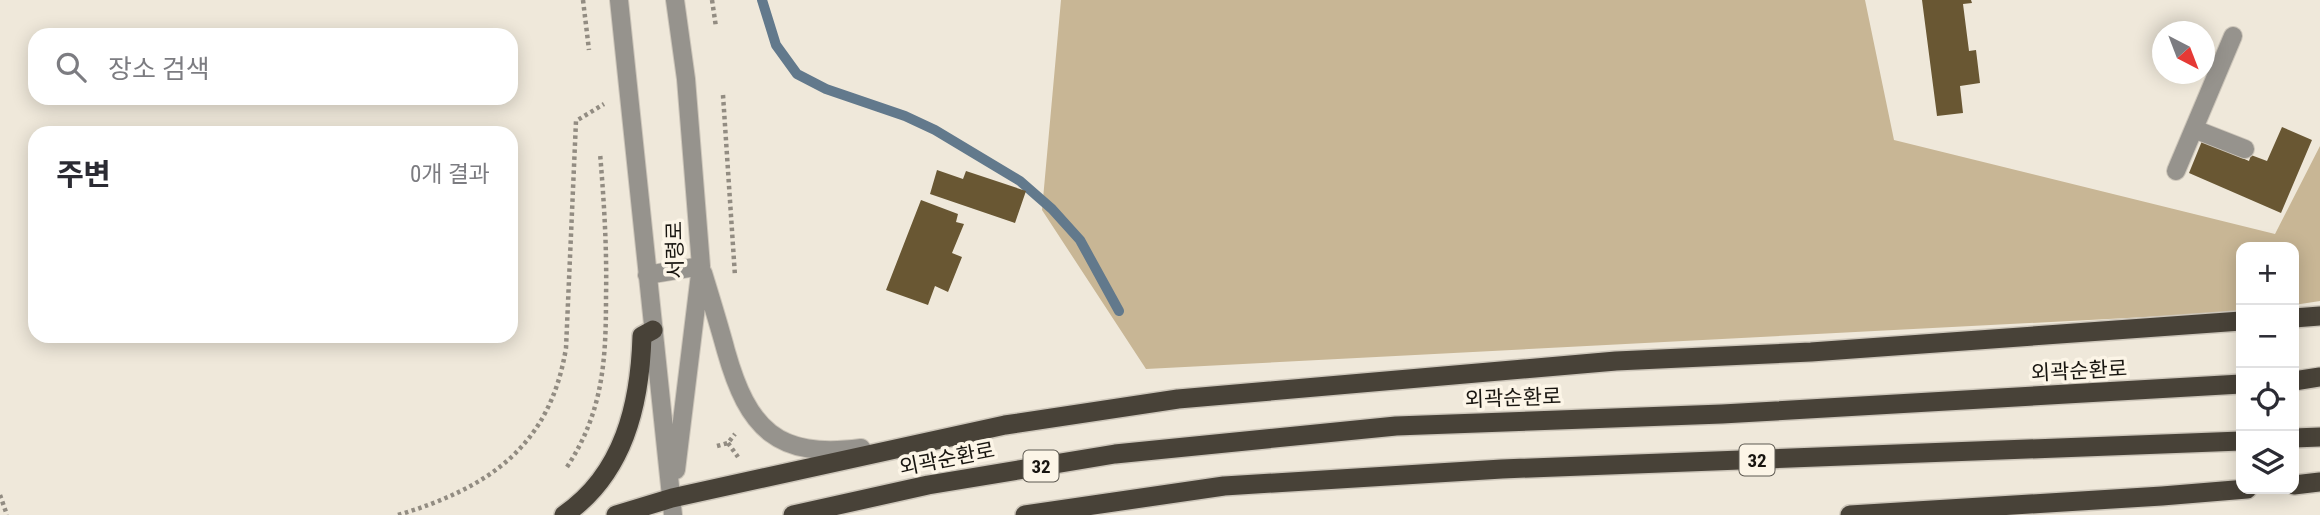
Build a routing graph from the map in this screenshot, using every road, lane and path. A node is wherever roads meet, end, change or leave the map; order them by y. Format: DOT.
graph roads {
  1 [pos="583,0"];
  2 [pos="619,0"];
  3 [pos="675,0"];
  4 [pos="712,0"];
  5 [pos="716,27"];
  6 [pos="2234,36"];
  7 [pos="589,50"];
  8 [pos="628,90"];
  9 [pos="723,95"];
  10 [pos="2194,129"];
  11 [pos="2245,149"];
  12 [pos="600,153"];
  13 [pos="2176,171"];
  14 [pos="701,266"];
  15 [pos="647,275"];
  16 [pos="735,279"];
  17 [pos="2320,316"];
  18 [pos="2299,318"];
  19 [pos="2236,321"];
  20 [pos="653,330"];
  21 [pos="2320,377"];
  22 [pos="2299,380"];
  23 [pos="2236,384"];
  24 [pos="2320,437"];
  25 [pos="2299,438"];
  26 [pos="2236,441"];
  27 [pos="728,443"];
  28 [pos="717,446"];
  29 [pos="868,456"];
  30 [pos="567,467"];
  31 [pos="2320,482"];
  32 [pos="2299,484"];
  33 [pos="2236,490"];
  34 [pos="0,495"];
  35 [pos="672,506"];
  36 [pos="7,515"];
  37 [pos="398,515"];
  38 [pos="564,515"];
  39 [pos="616,515"];
  40 [pos="793,515"];
  41 [pos="1025,515"];
  42 [pos="1850,515"];
  1 -- 7 [label="path"];
  2 -- 8 [label="street, 서령로"];
  3 -- 14 [label="street, 서령로"];
  4 -- 5 [label="path"];
  6 -- 10 [label="street"];
  8 -- 15 [label="street, 서령로"];
  8 -- 37 [label="path"];
  9 -- 16 [label="path"];
  10 -- 11 [label="street"];
  10 -- 13 [label="street"];
  12 -- 30 [label="path"];
  14 -- 15 [label="street"];
  14 -- 29 [label="street"];
  14 -- 35 [label="street, 서령로"];
  15 -- 20 [label="street, 서령로"];
  17 -- 18 [label="highway"];
  19 -- 29 [label="highway"];
  20 -- 35 [label="street, 서령로"];
  20 -- 38 [label="highway"];
  21 -- 22 [label="highway"];
  23 -- 40 [label="highway, 외곽순환로 / 32"];
  24 -- 25 [label="highway"];
  26 -- 41 [label="highway, 32"];
  27 -- 28 [label="path"];
  29 -- 35 [label="highway"];
  31 -- 32 [label="highway"];
  33 -- 42 [label="highway"];
  34 -- 36 [label="path"];
  35 -- 39 [label="highway"];
}
